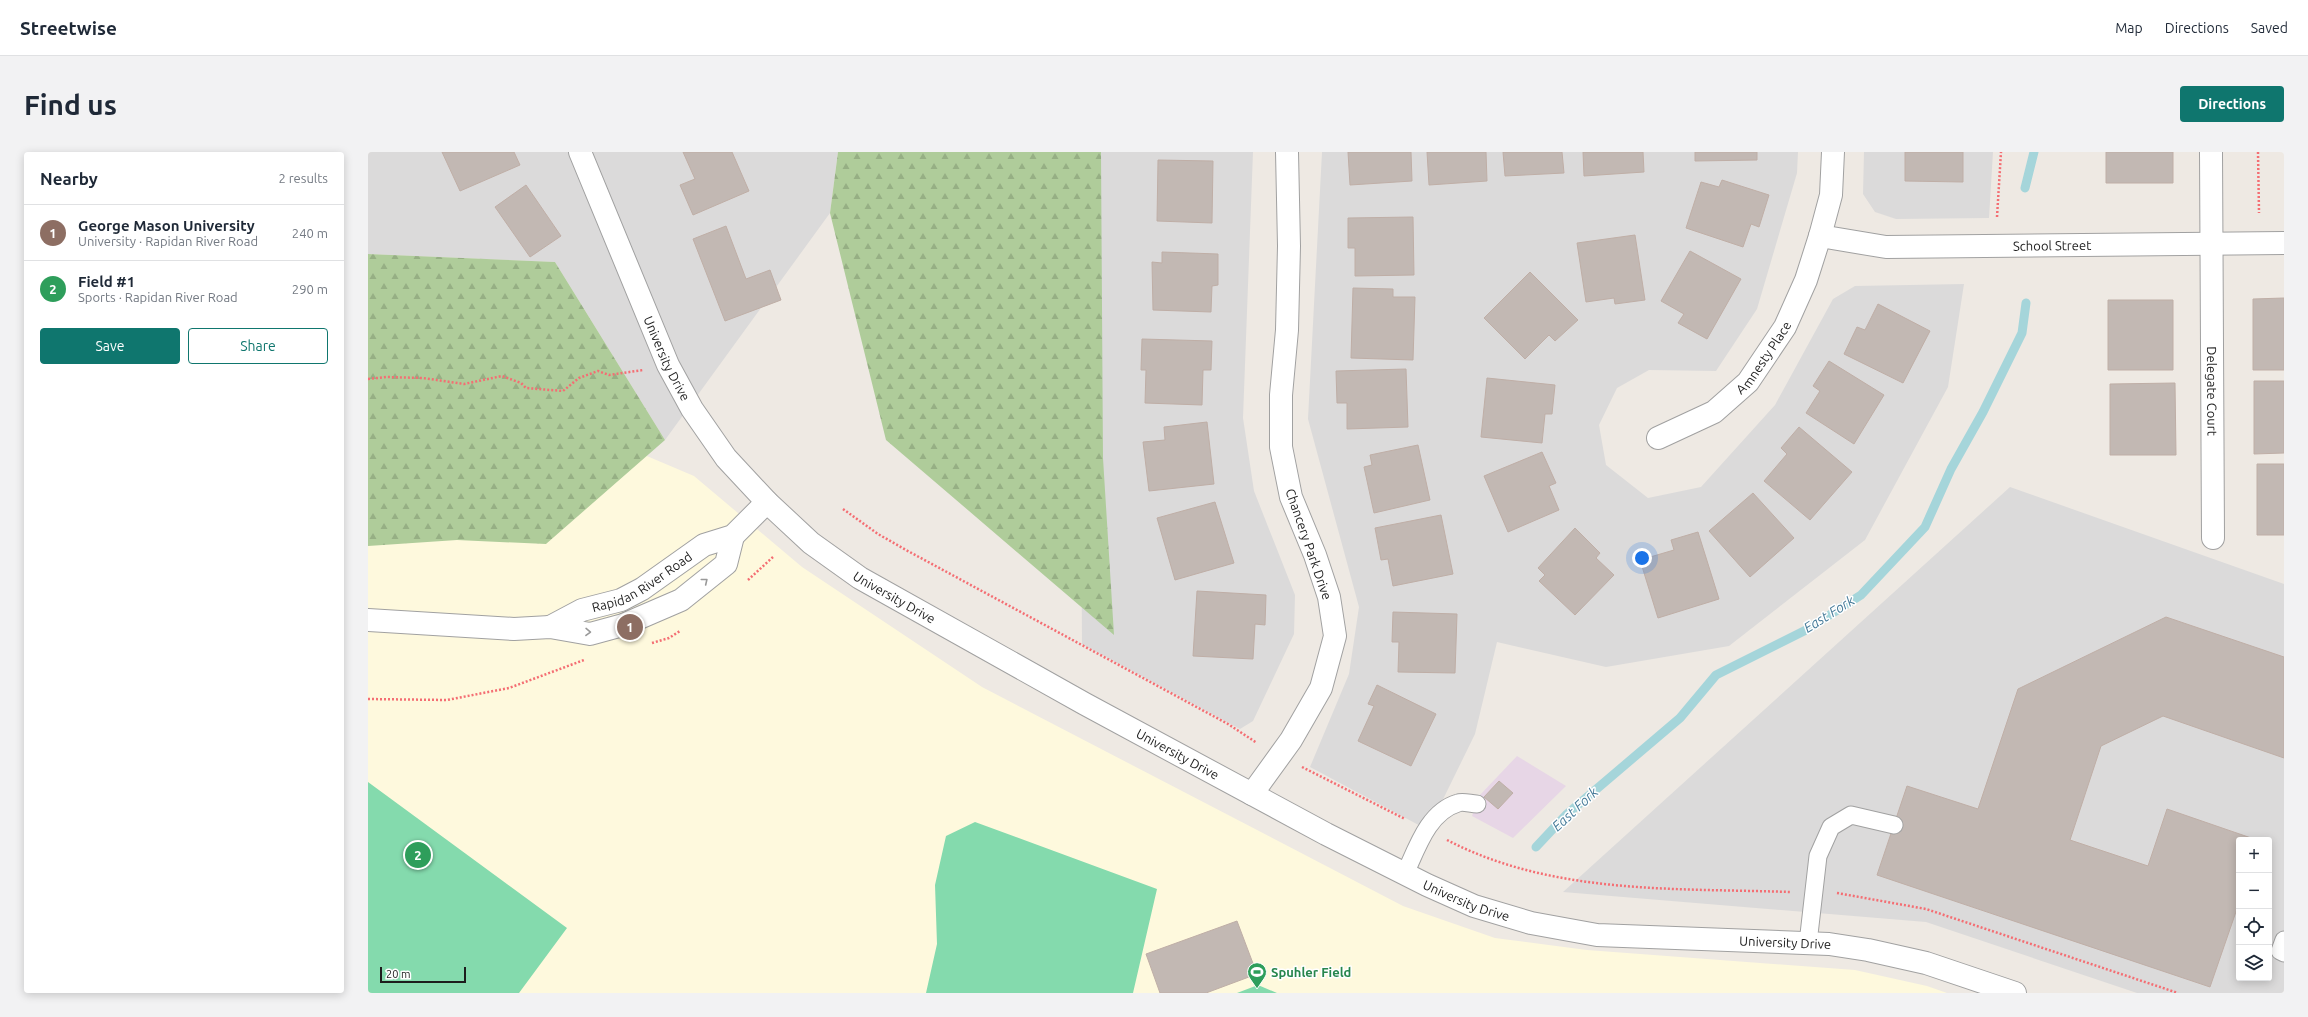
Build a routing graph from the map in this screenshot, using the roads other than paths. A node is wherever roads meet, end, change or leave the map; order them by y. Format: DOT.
graph roads {
  1 [pos="580,152"];
  2 [pos="1287,152"];
  3 [pos="1833,152"];
  4 [pos="2211,152"];
  5 [pos="1820,236"];
  6 [pos="2284,243"];
  7 [pos="2213,244"];
  8 [pos="1658,438"];
  9 [pos="767,502"];
  10 [pos="733,536"];
  11 [pos="2213,538"];
  12 [pos="368,620"];
  13 [pos="550,627"];
  14 [pos="1252,794"];
  15 [pos="1477,804"];
  16 [pos="1894,825"];
  17 [pos="1405,874"];
  18 [pos="2284,940"];
  19 [pos="1808,944"];
  20 [pos="2284,953"];
  21 [pos="2015,993"];
  1 -- 9 [label="street, University Drive"];
  2 -- 14 [label="street, Chancery Park Drive"];
  3 -- 5 [label="street"];
  4 -- 7 [label="street, Delegate Court"];
  5 -- 7 [label="street, School Street"];
  5 -- 8 [label="street, Amnesty Place"];
  6 -- 7 [label="street, School Street"];
  7 -- 11 [label="street, Delegate Court"];
  9 -- 10 [label="street, Rapidan River Road"];
  9 -- 14 [label="street, University Drive"];
  10 -- 13 [label="street, Rapidan River Road"];
  13 -- 10 [label="street, Rapidan River Road, one-way"];
  12 -- 13 [label="street, Rapidan River Road"];
  14 -- 17 [label="street, University Drive"];
  15 -- 17 [label="lane"];
  16 -- 19 [label="lane"];
  17 -- 19 [label="street, University Drive"];
  18 -- 20 [label="lane"];
  19 -- 21 [label="street, University Drive"];
}
